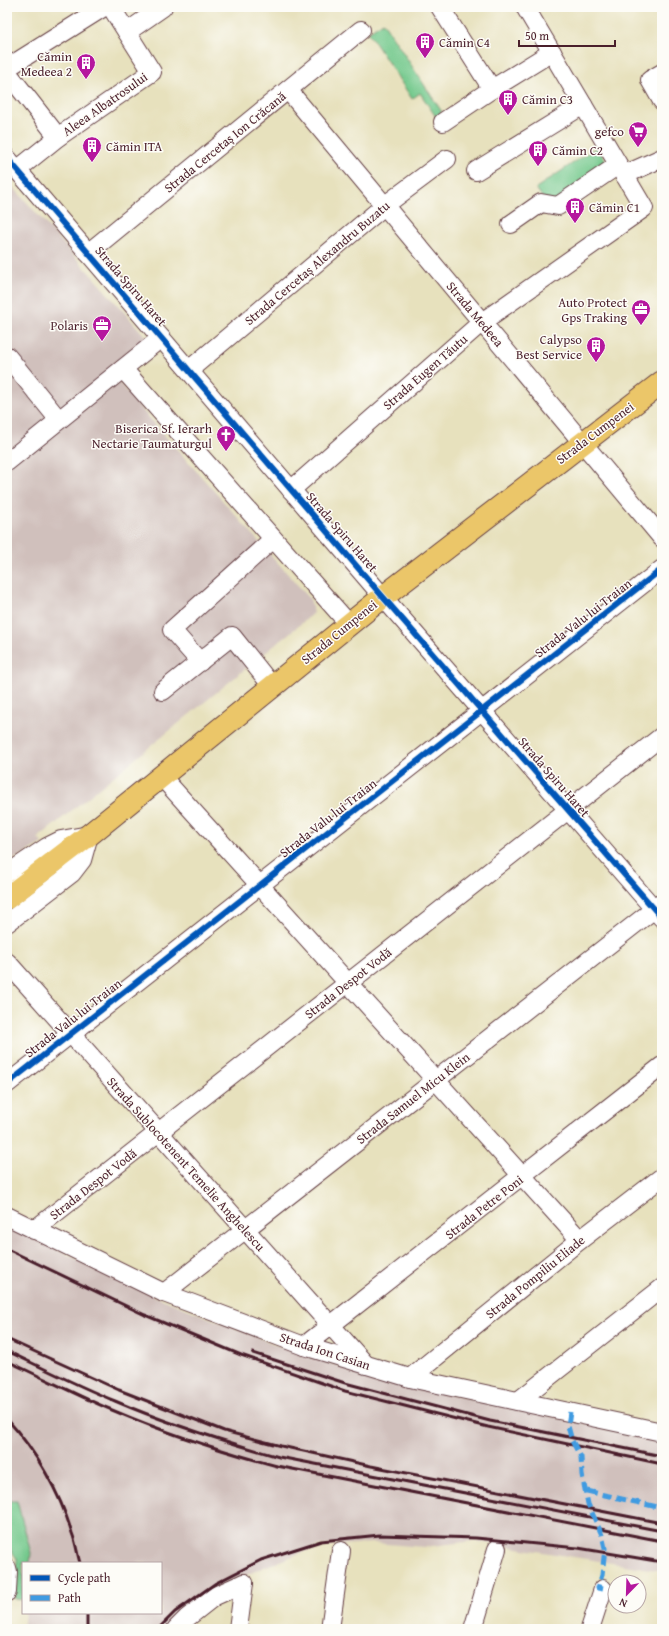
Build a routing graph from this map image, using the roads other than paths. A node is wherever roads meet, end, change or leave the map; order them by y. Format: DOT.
graph roads {
  1 [pos="104,7"];
  2 [pos="111,7"];
  3 [pos="163,7"];
  4 [pos="440,7"];
  5 [pos="525,7"];
  6 [pos="361,30"];
  7 [pos="127,32"];
  8 [pos="552,52"];
  9 [pos="7,68"];
  10 [pos="7,72"];
  11 [pos="662,73"];
  12 [pos="492,89"];
  13 [pos="288,90"];
  14 [pos="662,101"];
  15 [pos="583,105"];
  16 [pos="443,122"];
  17 [pos="58,137"];
  18 [pos="662,158"];
  19 [pos="447,159"];
  20 [pos="12,164"];
  21 [pos="621,170"];
  22 [pos="476,171"];
  23 [pos="384,206"];
  24 [pos="511,224"];
  25 [pos="88,253"];
  26 [pos="482,322"];
  27 [pos="161,338"];
  28 [pos="7,356"];
  29 [pos="123,369"];
  30 [pos="189,370"];
  31 [pos="662,382"];
  32 [pos="59,420"];
  33 [pos="582,443"];
  34 [pos="7,462"];
  35 [pos="291,490"];
  36 [pos="662,538"];
  37 [pos="273,539"];
  38 [pos="662,569"];
  39 [pos="383,597"];
  40 [pos="349,624"];
  41 [pos="200,662"];
  42 [pos="272,686"];
  43 [pos="163,691"];
  44 [pos="482,711"];
  45 [pos="662,736"];
  46 [pos="162,777"];
  47 [pos="568,810"];
  48 [pos="89,835"];
  49 [pos="7,874"];
  50 [pos="260,885"];
  51 [pos="7,898"];
  52 [pos="659,910"];
  53 [pos="7,923"];
  54 [pos="7,962"];
  55 [pos="349,983"];
  56 [pos="71,1034"];
  57 [pos="662,1066"];
  58 [pos="436,1080"];
  59 [pos="7,1084"];
  60 [pos="158,1132"];
  61 [pos="523,1176"];
  62 [pos="662,1177"];
  63 [pos="7,1216"];
  64 [pos="34,1230"];
  65 [pos="245,1230"];
  66 [pos="580,1240"];
  67 [pos="662,1288"];
  68 [pos="164,1293"];
  69 [pos="331,1326"];
  70 [pos="304,1346"];
  71 [pos="366,1365"];
  72 [pos="410,1378"];
  73 [pos="518,1401"];
  74 [pos="662,1432"];
  75 [pos="496,1549"];
  76 [pos="341,1551"];
  77 [pos="8,1570"];
  78 [pos="603,1589"];
  79 [pos="7,1592"];
  80 [pos="176,1629"];
  81 [pos="238,1629"];
  82 [pos="330,1629"];
  83 [pos="473,1629"];
  84 [pos="590,1629"];
  1 -- 9 [label="street"];
  2 -- 7 [label="street, Aleea Albatrosului"];
  3 -- 7 [label="street"];
  4 -- 12 [label="street"];
  5 -- 8 [label="street"];
  6 -- 13 [label="street, Strada Cercetaș Ion Crăcană"];
  7 -- 17 [label="street, Aleea Albatrosului"];
  8 -- 12 [label="street"];
  8 -- 15 [label="street"];
  10 -- 17 [label="street"];
  11 -- 14 [label="street"];
  12 -- 16 [label="street"];
  13 -- 23 [label="street, Strada Medeea"];
  13 -- 25 [label="street, Strada Cercetaș Ion Crăcană"];
  15 -- 21 [label="street"];
  15 -- 22 [label="street"];
  17 -- 20 [label="street, Aleea Albatrosului"];
  18 -- 21 [label="street"];
  19 -- 23 [label="street, Strada Cercetaș Alexandru Buzatu"];
  20 -- 25 [label="street, Strada Spiru Haret"];
  21 -- 24 [label="street"];
  21 -- 26 [label="street, Strada Eugen Tăutu"];
  23 -- 26 [label="street, Strada Medeea"];
  23 -- 30 [label="street, Strada Cercetaș Alexandru Buzatu"];
  25 -- 27 [label="street, Strada Spiru Haret"];
  26 -- 33 [label="street, Strada Medeea"];
  26 -- 35 [label="street, Strada Eugen Tăutu"];
  27 -- 29 [label="street"];
  27 -- 30 [label="street, Strada Spiru Haret"];
  28 -- 32 [label="street"];
  29 -- 32 [label="street"];
  29 -- 37 [label="street"];
  30 -- 35 [label="street, Strada Spiru Haret"];
  31 -- 33 [label="main road, Strada Cumpenei"];
  32 -- 34 [label="street"];
  33 -- 36 [label="street, Strada Medeea"];
  33 -- 39 [label="main road, Strada Cumpenei"];
  35 -- 39 [label="street, Strada Spiru Haret"];
  37 -- 40 [label="street"];
  37 -- 41 [label="street"];
  38 -- 44 [label="street, Strada Valu lui Traian"];
  39 -- 40 [label="main road, Strada Cumpenei"];
  39 -- 44 [label="street, Strada Spiru Haret"];
  40 -- 42 [label="main road, Strada Cumpenei"];
  41 -- 42 [label="street"];
  41 -- 43 [label="street"];
  42 -- 46 [label="main road, Strada Cumpenei"];
  44 -- 47 [label="street, Strada Spiru Haret"];
  44 -- 50 [label="street, Strada Valu lui Traian"];
  45 -- 47 [label="street, Strada Despot Vodă"];
  46 -- 48 [label="main road, Strada Cumpenei"];
  46 -- 50 [label="street"];
  47 -- 52 [label="street, Strada Spiru Haret"];
  47 -- 55 [label="street, Strada Despot Vodă"];
  48 -- 49 [label="street"];
  48 -- 51 [label="main road, Strada Cumpenei"];
  48 -- 53 [label="street"];
  50 -- 55 [label="street"];
  50 -- 56 [label="street, Strada Valu lui Traian"];
  52 -- 58 [label="street, Strada Samuel Micu Klein"];
  54 -- 56 [label="street, Strada Sublocotenent Temelie Anghelescu"];
  55 -- 58 [label="street"];
  55 -- 60 [label="street, Strada Despot Vodă"];
  56 -- 59 [label="street, Strada Valu lui Traian"];
  56 -- 60 [label="street, Strada Sublocotenent Temelie Anghelescu"];
  57 -- 61 [label="street, Strada Petre Poni"];
  58 -- 61 [label="street"];
  58 -- 65 [label="street, Strada Samuel Micu Klein"];
  60 -- 64 [label="street, Strada Despot Vodă"];
  60 -- 65 [label="street, Strada Sublocotenent Temelie Anghelescu"];
  61 -- 66 [label="street"];
  61 -- 69 [label="street, Strada Petre Poni"];
  62 -- 66 [label="street, Strada Pompiliu Eliade"];
  63 -- 64 [label="street, Strada Ion Casian"];
  64 -- 68 [label="street, Strada Ion Casian"];
  65 -- 68 [label="street, Strada Samuel Micu Klein"];
  65 -- 69 [label="street, Strada Sublocotenent Temelie Anghelescu"];
  66 -- 72 [label="street, Strada Pompiliu Eliade"];
  67 -- 73 [label="street"];
  68 -- 70 [label="street, Strada Ion Casian"];
  69 -- 70 [label="street, Strada Petre Poni"];
  69 -- 71 [label="street, Strada Sublocotenent Temelie Anghelescu"];
  70 -- 71 [label="street, Strada Ion Casian"];
  71 -- 72 [label="street, Strada Ion Casian"];
  72 -- 73 [label="street, Strada Ion Casian"];
  73 -- 74 [label="street, Strada Ion Casian"];
  75 -- 83 [label="street"];
  76 -- 82 [label="street"];
  77 -- 79 [label="street"];
  78 -- 84 [label="street"];
  80 -- 81 [label="street"];
}
